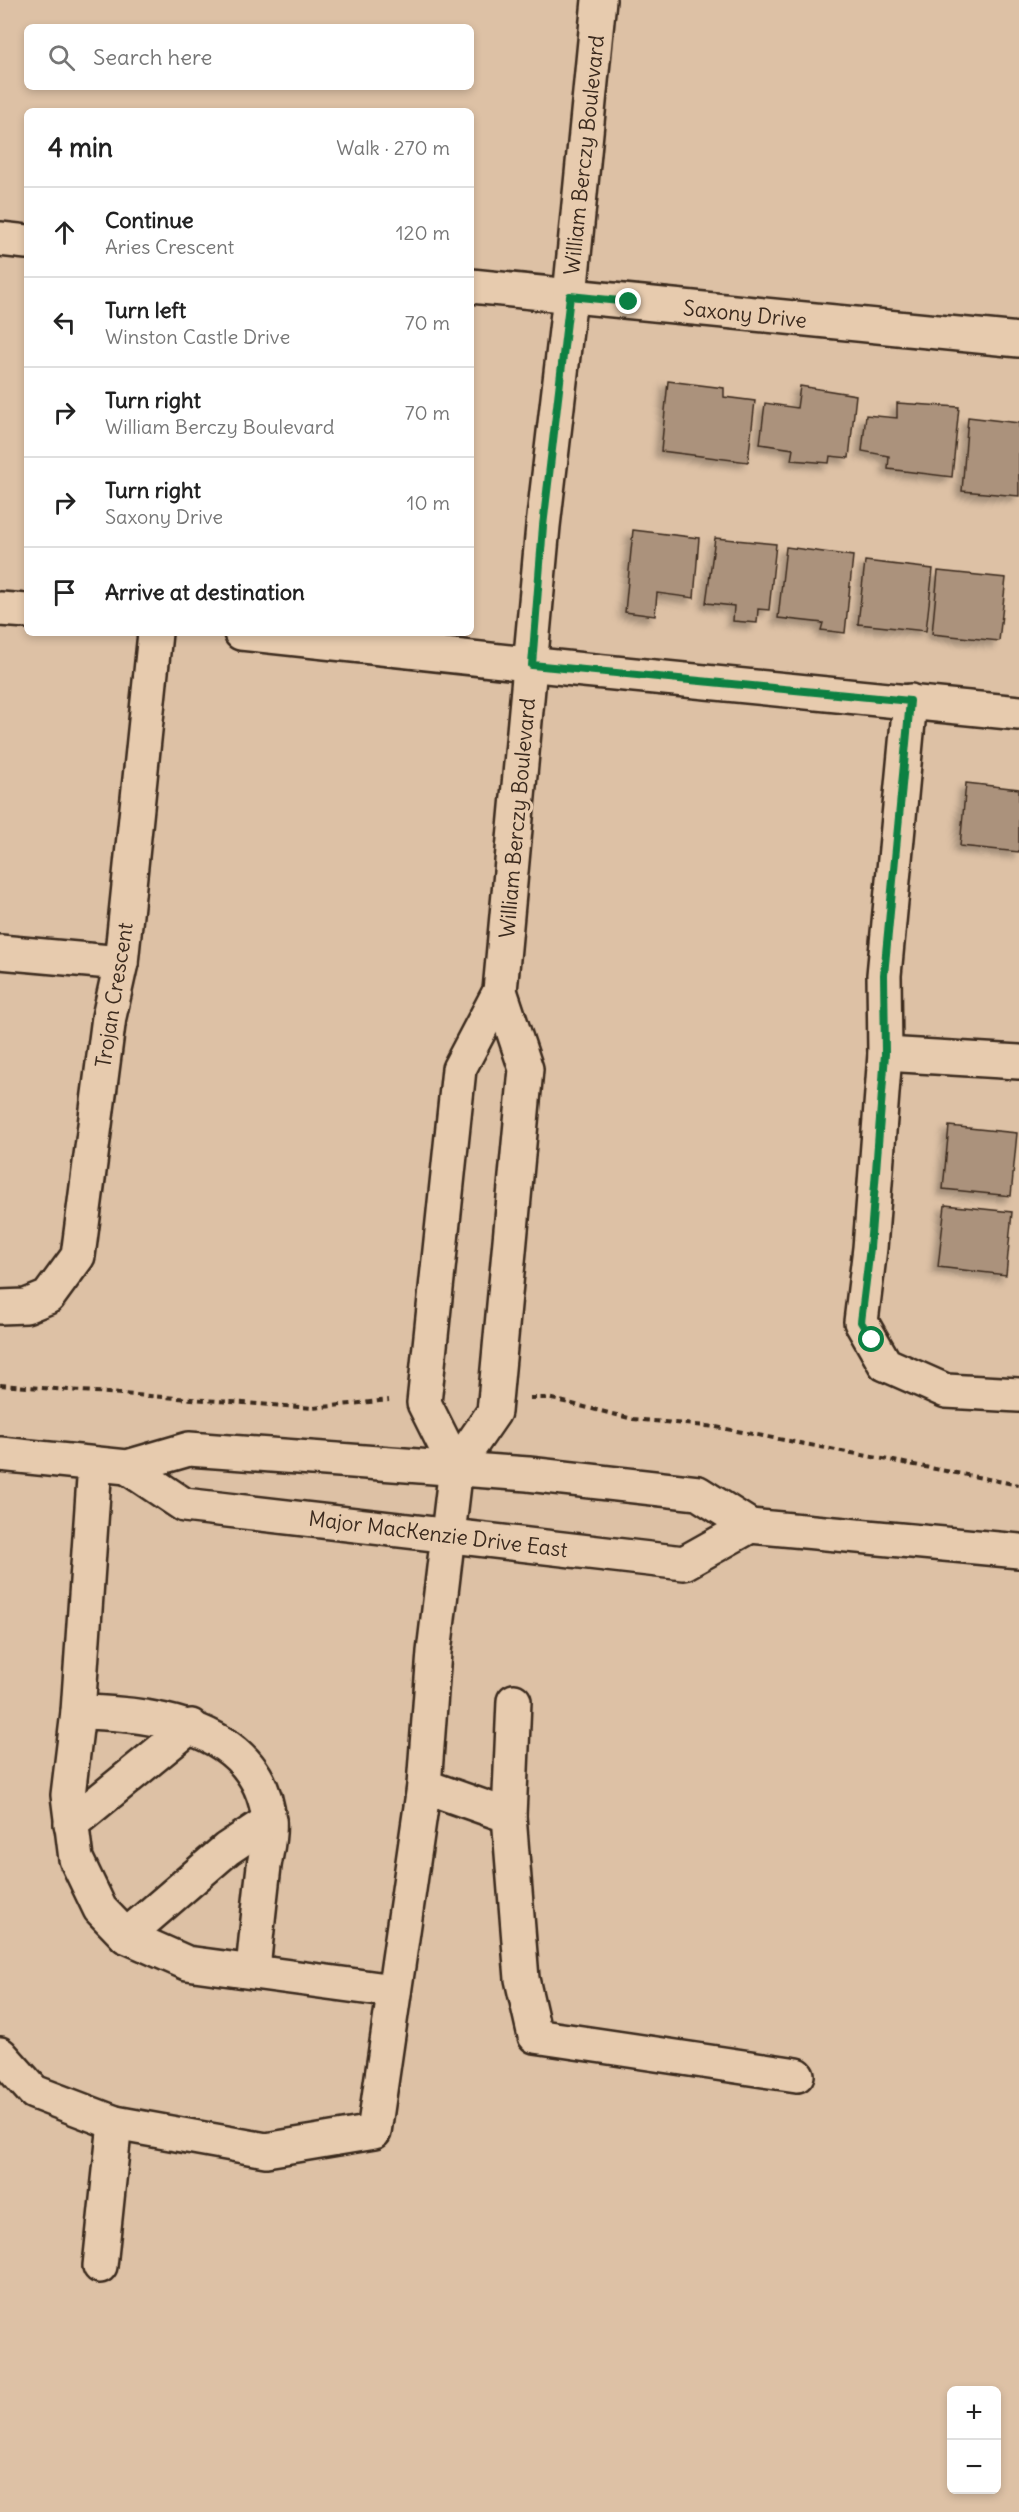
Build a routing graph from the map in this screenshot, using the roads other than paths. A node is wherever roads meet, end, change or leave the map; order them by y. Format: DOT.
graph roads {
  1 [pos="600,0"];
  2 [pos="0,239"];
  3 [pos="24,242"];
  4 [pos="474,286"];
  5 [pos="570,296"];
  6 [pos="1019,340"];
  7 [pos="0,609"];
  8 [pos="24,611"];
  9 [pos="155,636"];
  10 [pos="268,636"];
  11 [pos="532,665"];
  12 [pos="910,701"];
  13 [pos="1019,712"];
  14 [pos="0,952"];
  15 [pos="121,963"];
  16 [pos="500,991"];
  17 [pos="885,1054"];
  18 [pos="1019,1062"];
  19 [pos="0,1307"];
  20 [pos="1019,1395"];
  21 [pos="0,1454"];
  22 [pos="95,1464"];
  23 [pos="127,1467"];
  24 [pos="456,1467"];
  25 [pos="750,1526"];
  26 [pos="448,1535"];
  27 [pos="1019,1551"];
  28 [pos="514,1701"];
  29 [pos="78,1712"];
  30 [pos="191,1726"];
  31 [pos="424,1786"];
  32 [pos="509,1816"];
  33 [pos="269,1821"];
  34 [pos="71,1824"];
  35 [pos="126,1936"];
  36 [pos="253,1971"];
  37 [pos="394,1991"];
  38 [pos="0,2055"];
  39 [pos="798,2074"];
  40 [pos="115,2123"];
  41 [pos="100,2266"];
  1 -- 5 [label="street, William Berczy Boulevard"];
  2 -- 3 [label="street"];
  4 -- 5 [label="street, Saxony Drive"];
  5 -- 6 [label="street, Saxony Drive"];
  5 -- 11 [label="street, William Berczy Boulevard"];
  7 -- 8 [label="street"];
  9 -- 15 [label="street, Trojan Crescent"];
  10 -- 11 [label="street"];
  11 -- 12 [label="street"];
  11 -- 16 [label="street, William Berczy Boulevard"];
  12 -- 13 [label="street"];
  12 -- 17 [label="street"];
  14 -- 15 [label="street"];
  15 -- 19 [label="street, Trojan Crescent"];
  16 -- 24 [label="street, William Berczy Boulevard"];
  16 -- 24 [label="street, William Berczy Boulevard"];
  17 -- 18 [label="street"];
  17 -- 20 [label="street"];
  21 -- 22 [label="street, Major MacKenzie Drive East"];
  22 -- 23 [label="street, Major MacKenzie Drive East"];
  22 -- 29 [label="street"];
  23 -- 24 [label="street, Major MacKenzie Drive East"];
  23 -- 26 [label="street, Major MacKenzie Drive East"];
  24 -- 25 [label="street, Major MacKenzie Drive East"];
  24 -- 26 [label="street"];
  25 -- 26 [label="street, Major MacKenzie Drive East"];
  25 -- 27 [label="street, Major MacKenzie Drive East"];
  26 -- 31 [label="street"];
  28 -- 32 [label="street"];
  29 -- 30 [label="street"];
  29 -- 34 [label="street"];
  30 -- 33 [label="street"];
  30 -- 34 [label="street"];
  31 -- 32 [label="street"];
  31 -- 37 [label="street"];
  32 -- 39 [label="street"];
  33 -- 35 [label="street"];
  33 -- 36 [label="street"];
  34 -- 35 [label="street"];
  35 -- 36 [label="street"];
  36 -- 37 [label="street"];
  37 -- 40 [label="street"];
  38 -- 40 [label="street"];
  40 -- 41 [label="street"];
}
